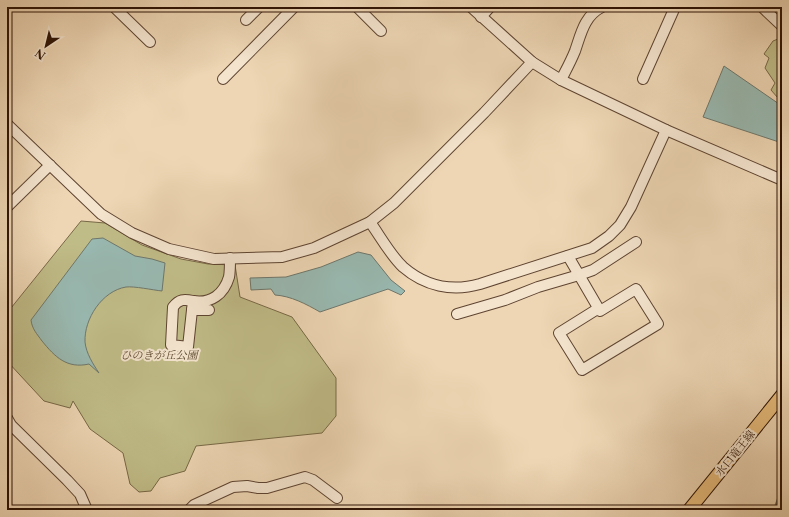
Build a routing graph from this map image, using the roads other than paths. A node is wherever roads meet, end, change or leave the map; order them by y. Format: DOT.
graph roads {
  1 [pos="114,7"];
  2 [pos="259,7"];
  3 [pos="294,7"];
  4 [pos="357,7"];
  5 [pos="471,7"];
  6 [pos="490,7"];
  7 [pos="602,7"];
  8 [pos="675,7"];
  9 [pos="762,7"];
  10 [pos="481,16"];
  11 [pos="246,20"];
  12 [pos="782,26"];
  13 [pos="381,31"];
  14 [pos="150,42"];
  15 [pos="532,62"];
  16 [pos="223,79"];
  17 [pos="643,79"];
  18 [pos="561,80"];
  19 [pos="7,124"];
  20 [pos="666,130"];
  21 [pos="50,165"];
  22 [pos="782,180"];
  23 [pos="7,207"];
  24 [pos="370,222"];
  25 [pos="636,242"];
  26 [pos="568,256"];
  27 [pos="230,258"];
  28 [pos="579,275"];
  29 [pos="599,308"];
  30 [pos="209,310"];
  31 [pos="457,314"];
  32 [pos="782,395"];
  33 [pos="7,418"];
  34 [pos="337,498"];
  35 [pos="87,510"];
  36 [pos="188,510"];
  37 [pos="689,510"];
  1 -- 14 [label="street"];
  2 -- 11 [label="street"];
  3 -- 16 [label="street"];
  4 -- 13 [label="street"];
  5 -- 10 [label="street"];
  6 -- 10 [label="street"];
  7 -- 18 [label="street"];
  8 -- 17 [label="street"];
  9 -- 12 [label="street"];
  10 -- 15 [label="street"];
  15 -- 18 [label="street"];
  15 -- 24 [label="street"];
  18 -- 20 [label="street"];
  19 -- 21 [label="street"];
  20 -- 22 [label="street"];
  20 -- 26 [label="street"];
  21 -- 23 [label="street"];
  21 -- 27 [label="street"];
  24 -- 26 [label="street"];
  24 -- 27 [label="street"];
  25 -- 28 [label="street"];
  26 -- 28 [label="street"];
  27 -- 30 [label="street"];
  28 -- 29 [label="street"];
  28 -- 31 [label="street"];
  29 -- 29 [label="street"];
  32 -- 37 [label="main road, 水口竜王線"];
  33 -- 35 [label="street"];
  34 -- 36 [label="street"];
}
